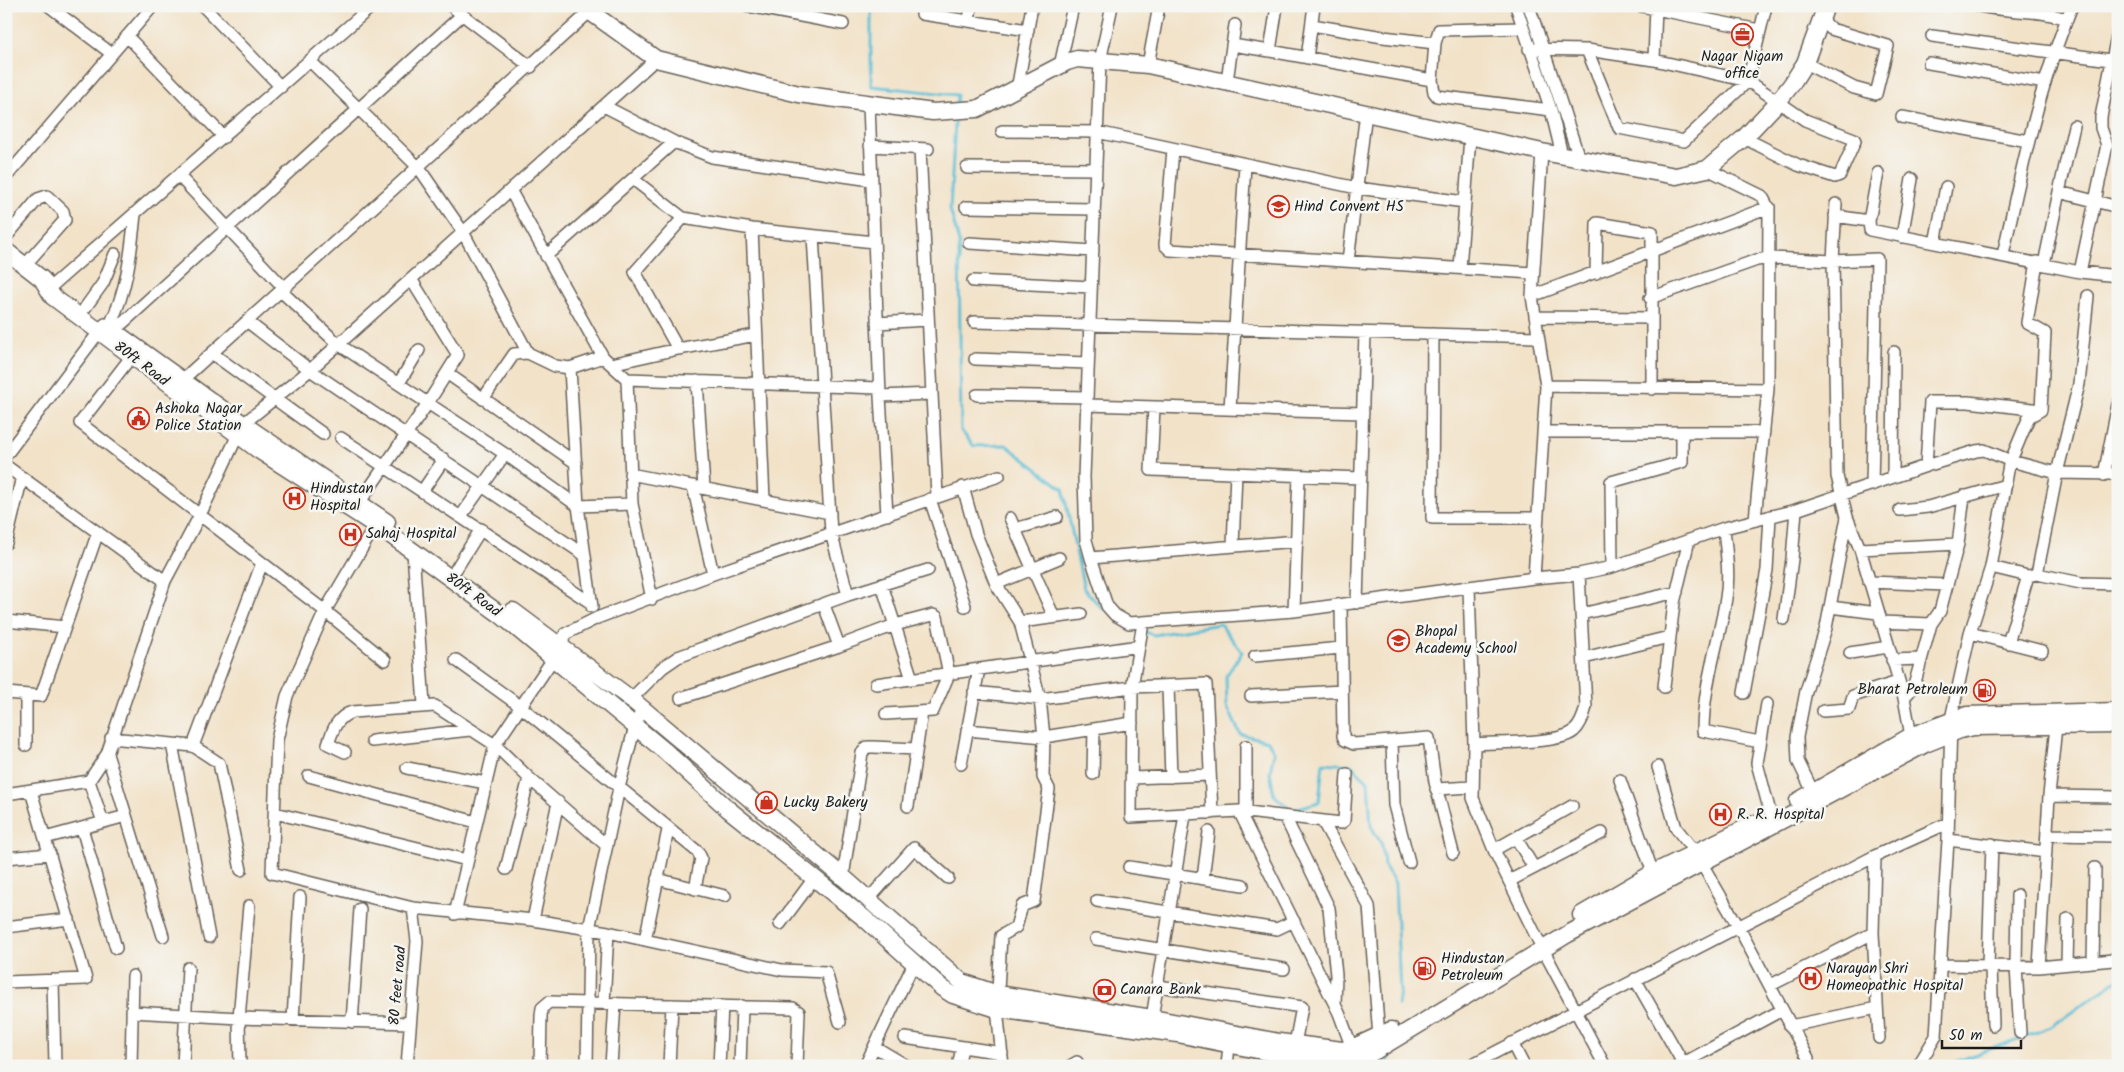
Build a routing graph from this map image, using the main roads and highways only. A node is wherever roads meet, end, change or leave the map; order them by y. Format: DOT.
graph roads {
  1 [pos="590,8"];
  2 [pos="1824,13"];
  3 [pos="6,251"];
  4 [pos="48,282"];
  5 [pos="107,329"];
  6 [pos="240,429"];
  7 [pos="557,652"];
  8 [pos="2118,711"];
  9 [pos="2118,725"];
  10 [pos="1951,726"];
  11 [pos="1698,858"];
  12 [pos="843,877"];
  13 [pos="833,892"];
  14 [pos="1540,944"];
  15 [pos="997,1001"];
  16 [pos="1341,1065"];
  1 -- 2 [label="main road"];
  3 -- 4 [label="main road, 80ft Road"];
  4 -- 5 [label="main road"];
  4 -- 5 [label="main road, 80ft Road"];
  5 -- 6 [label="main road"];
  5 -- 6 [label="main road, 80ft Road"];
  6 -- 7 [label="main road, 80ft Road"];
  6 -- 7 [label="main road"];
  7 -- 12 [label="main road"];
  7 -- 13 [label="main road"];
  8 -- 10 [label="main road"];
  9 -- 10 [label="main road"];
  10 -- 11 [label="main road"];
  10 -- 11 [label="main road"];
  11 -- 14 [label="main road"];
  11 -- 14 [label="main road"];
  12 -- 13 [label="main road"];
  12 -- 15 [label="main road"];
  13 -- 15 [label="main road"];
  14 -- 15 [label="main road"];
  14 -- 16 [label="main road"];
  15 -- 16 [label="main road"];
}
